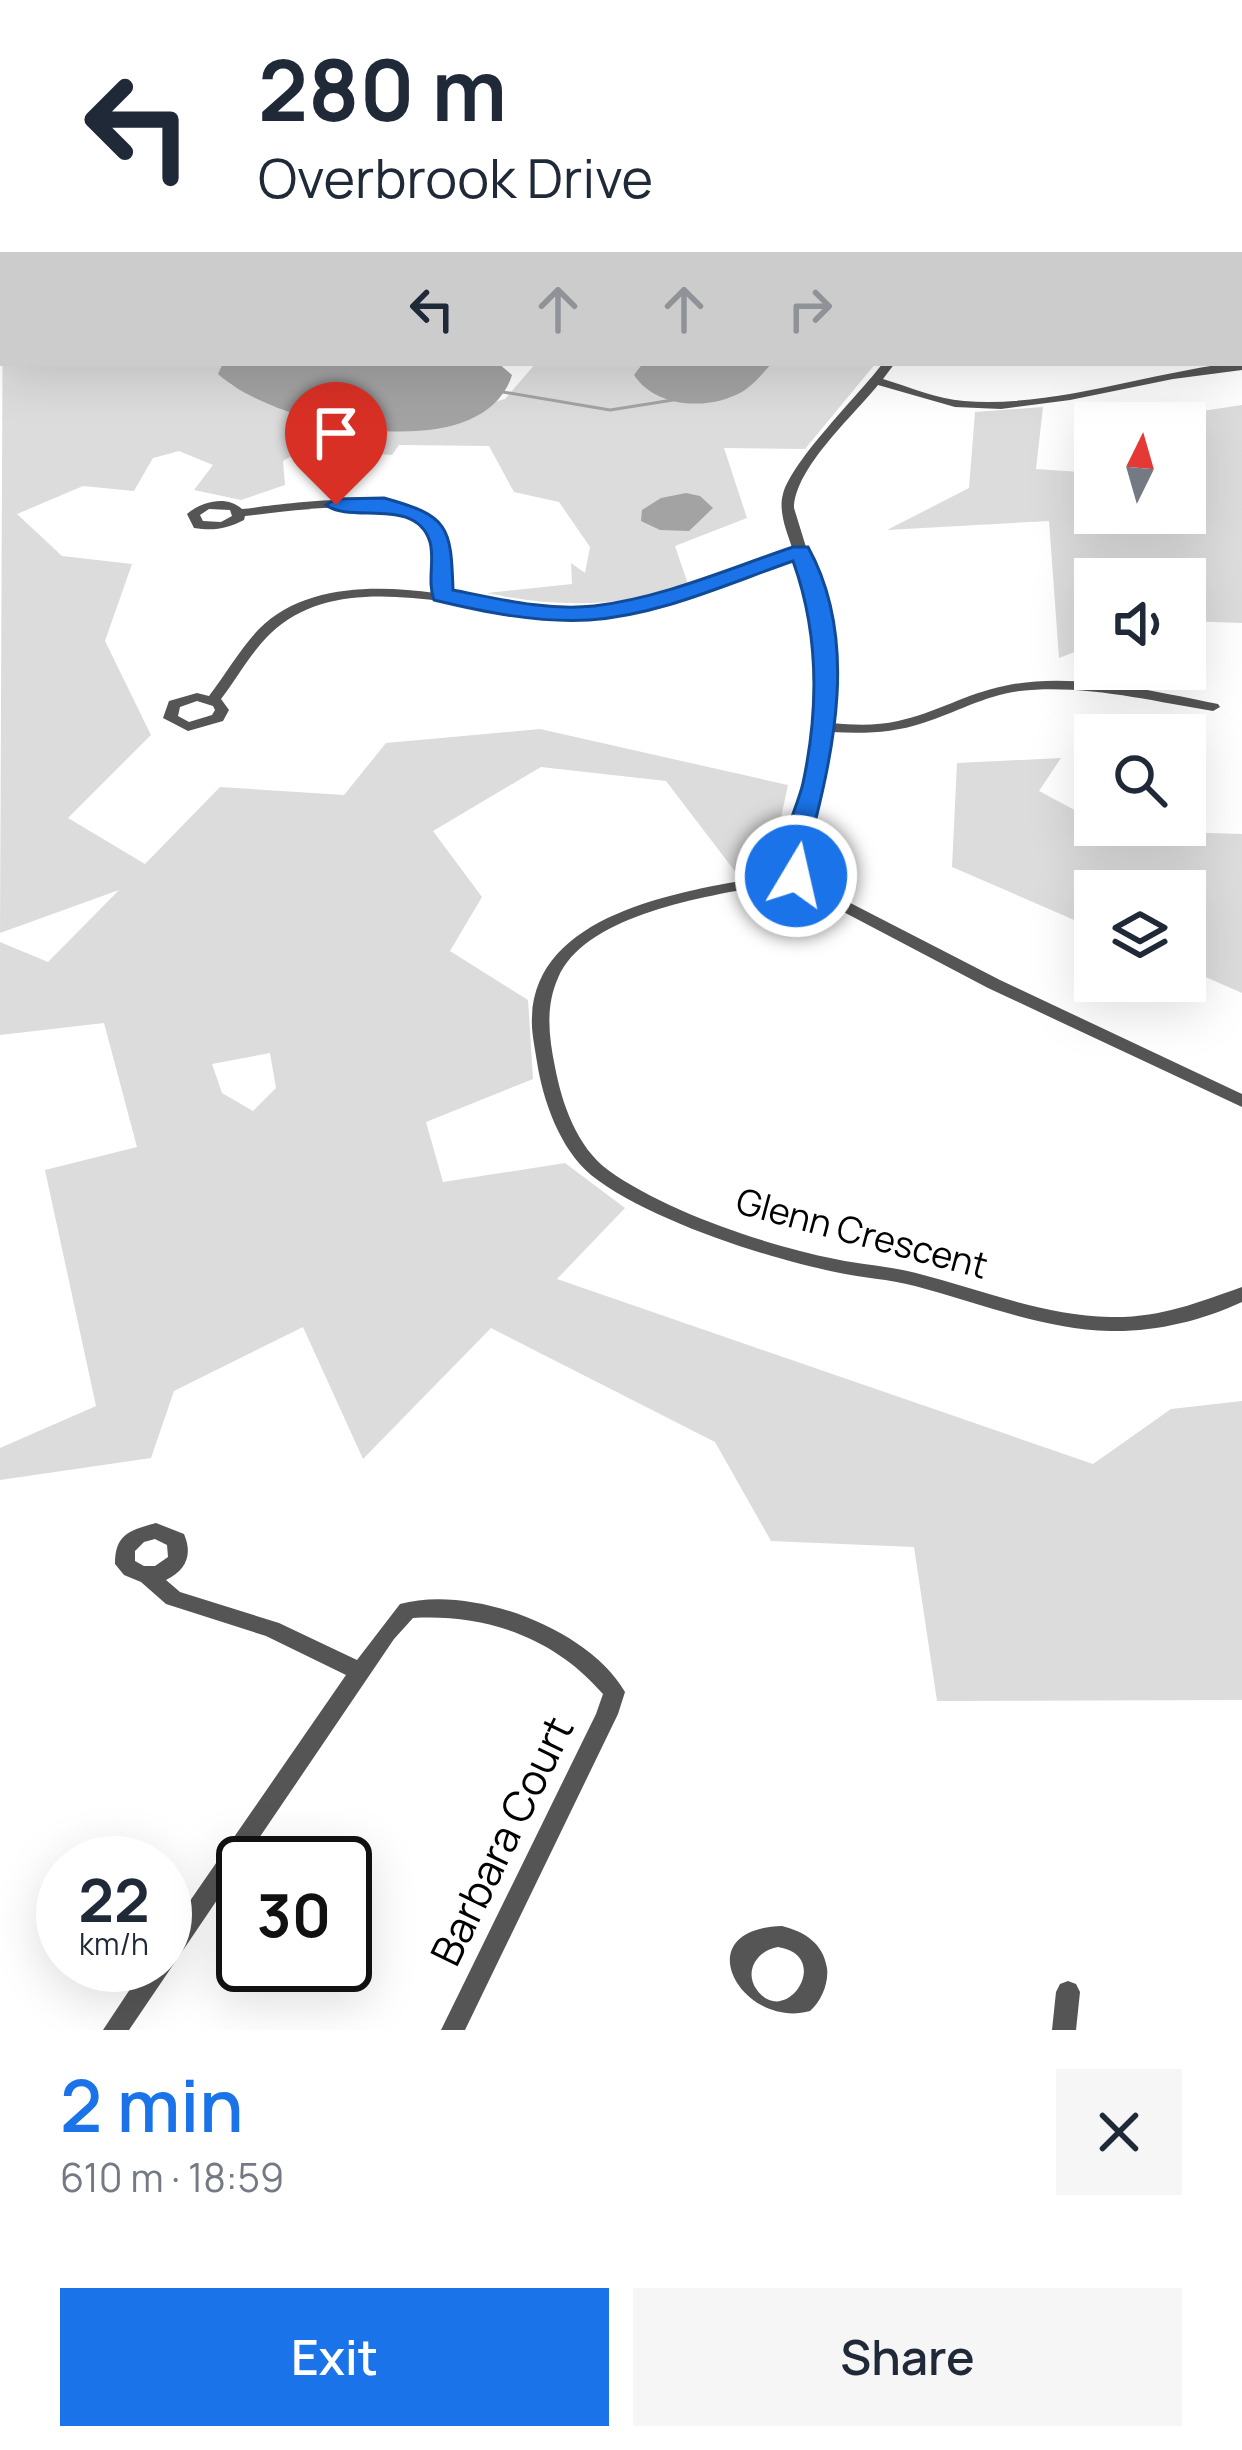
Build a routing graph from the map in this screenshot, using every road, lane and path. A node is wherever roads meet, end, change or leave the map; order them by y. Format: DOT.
graph roads {
  1 [pos="887,366"];
  2 [pos="1242,366"];
  3 [pos="877,381"];
  4 [pos="240,513"];
  5 [pos="800,552"];
  6 [pos="442,595"];
  7 [pos="213,700"];
  8 [pos="1213,706"];
  9 [pos="823,728"];
  10 [pos="796,876"];
  11 [pos="1242,1087"];
  12 [pos="1220,1090"];
  13 [pos="1242,1101"];
  14 [pos="1242,1294"];
  15 [pos="148,1576"];
  16 [pos="359,1671"];
  17 [pos="192,1917"];
  18 [pos="142,1992"];
  19 [pos="1069,1993"];
  20 [pos="116,2030"];
  21 [pos="453,2030"];
  22 [pos="1064,2030"];
  1 -- 3 [label="street"];
  2 -- 3 [label="street"];
  3 -- 5 [label="street"];
  4 -- 6 [label="street"];
  5 -- 6 [label="street"];
  5 -- 9 [label="street"];
  6 -- 7 [label="street"];
  8 -- 9 [label="street"];
  9 -- 10 [label="street"];
  10 -- 12 [label="street"];
  10 -- 14 [label="street, Glenn Crescent"];
  11 -- 12 [label="street"];
  12 -- 13 [label="street"];
  15 -- 16 [label="street"];
  16 -- 17 [label="street, Barbara Court"];
  16 -- 21 [label="street, Barbara Court"];
  18 -- 20 [label="street"];
  19 -- 22 [label="street"];
}
